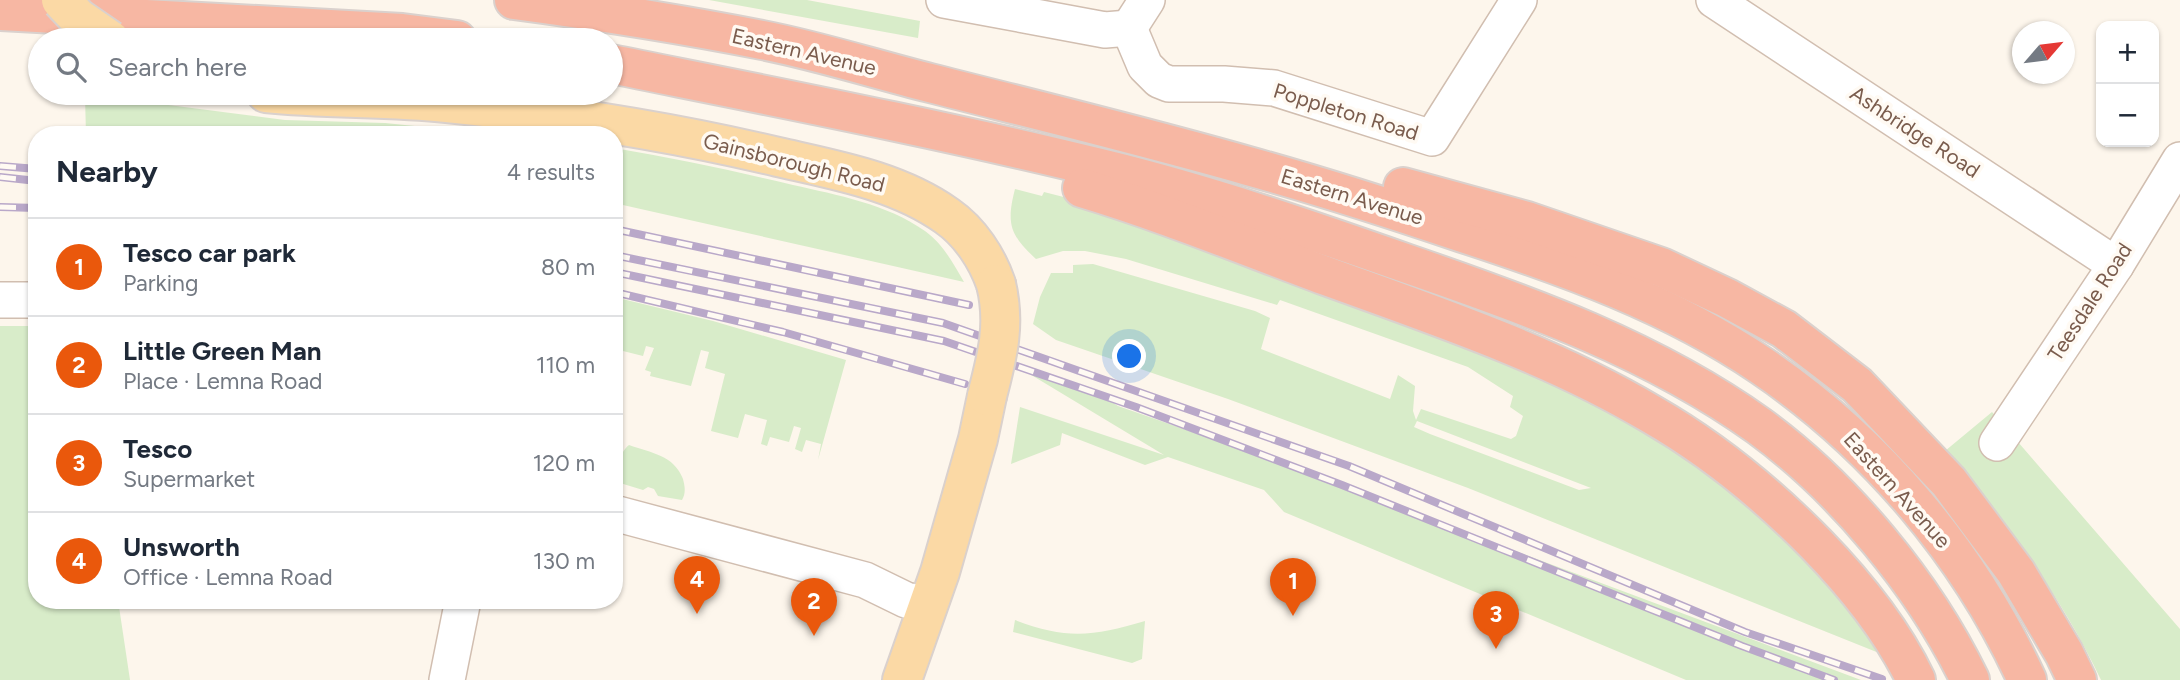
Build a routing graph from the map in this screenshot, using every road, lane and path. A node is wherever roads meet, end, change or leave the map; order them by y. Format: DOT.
graph roads {
  1 [pos="61,0"];
  2 [pos="514,0"];
  3 [pos="944,0"];
  4 [pos="1518,0"];
  5 [pos="1714,0"];
  6 [pos="1010,7"];
  7 [pos="0,11"];
  8 [pos="1138,14"];
  9 [pos="93,28"];
  10 [pos="315,28"];
  11 [pos="764,40"];
  12 [pos="623,66"];
  13 [pos="758,93"];
  14 [pos="464,105"];
  15 [pos="2180,160"];
  16 [pos="2116,265"];
  17 [pos="0,300"];
  18 [pos="28,300"];
  19 [pos="1998,444"];
  20 [pos="623,515"];
  21 [pos="928,605"];
  22 [pos="461,609"];
  23 [pos="447,680"];
  24 [pos="902,680"];
  25 [pos="1916,680"];
  26 [pos="1970,680"];
  27 [pos="2027,680"];
  28 [pos="2077,680"];
  1 -- 9 [label="main road, bridge"];
  2 -- 11 [label="highway, Eastern Avenue"];
  3 -- 6 [label="street"];
  4 -- 8 [label="street, Poppleton Road"];
  5 -- 16 [label="street, Ashbridge Road"];
  6 -- 8 [label="street"];
  7 -- 10 [label="highway"];
  11 -- 27 [label="highway, Eastern Avenue"];
  11 -- 28 [label="highway"];
  12 -- 13 [label="highway, Eastern Avenue"];
  13 -- 25 [label="highway"];
  13 -- 26 [label="highway, Eastern Avenue"];
  14 -- 21 [label="main road, Gainsborough Road, bridge"];
  15 -- 16 [label="street, Teesdale Road"];
  16 -- 19 [label="street, Teesdale Road"];
  17 -- 18 [label="street"];
  20 -- 21 [label="street"];
  21 -- 24 [label="main road, Gainsborough Road"];
  22 -- 23 [label="street"];
}
